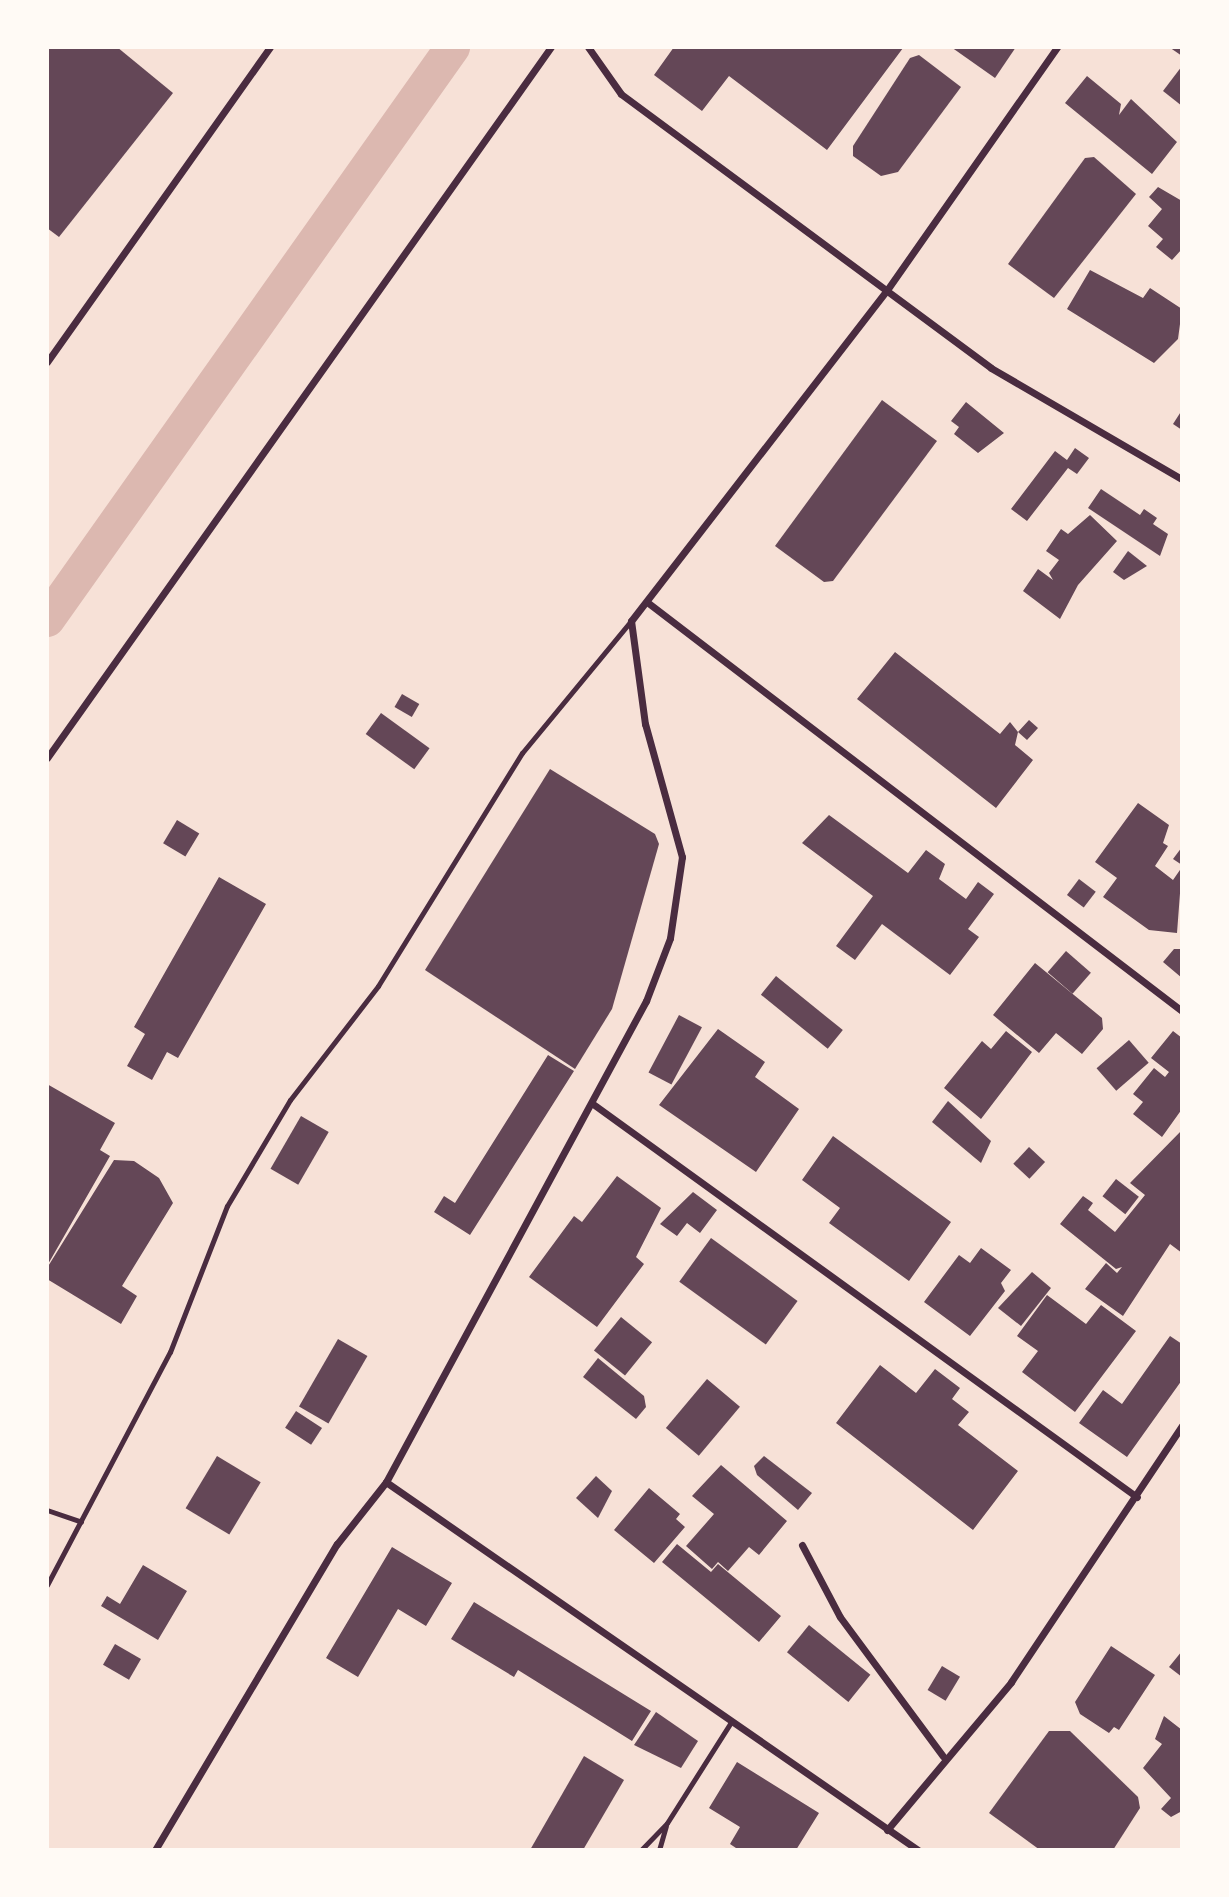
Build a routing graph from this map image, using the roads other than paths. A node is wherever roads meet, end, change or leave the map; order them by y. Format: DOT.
graph roads {
  1 [pos="270,47"];
  2 [pos="551,47"];
  3 [pos="588,47"];
  4 [pos="1057,47"];
  5 [pos="887,290"];
  6 [pos="47,362"];
  7 [pos="1182,479"];
  8 [pos="647,602"];
  9 [pos="631,621"];
  10 [pos="47,758"];
  11 [pos="1182,1011"];
  12 [pos="593,1104"];
  13 [pos="1182,1426"];
  14 [pos="386,1482"];
  15 [pos="1137,1497"];
  16 [pos="47,1510"];
  17 [pos="81,1522"];
  18 [pos="802,1545"];
  19 [pos="47,1585"];
  20 [pos="731,1722"];
  21 [pos="943,1756"];
  22 [pos="667,1823"];
  23 [pos="887,1830"];
  24 [pos="155,1850"];
  25 [pos="641,1850"];
  26 [pos="659,1850"];
  27 [pos="918,1850"];
  1 -- 6 [label="street"];
  2 -- 10 [label="street"];
  3 -- 5 [label="street"];
  4 -- 5 [label="street"];
  5 -- 7 [label="street"];
  5 -- 8 [label="street"];
  8 -- 9 [label="street"];
  8 -- 11 [label="street"];
  9 -- 12 [label="street"];
  9 -- 17 [label="lane"];
  12 -- 14 [label="street"];
  12 -- 15 [label="street"];
  13 -- 15 [label="street"];
  14 -- 20 [label="street"];
  14 -- 24 [label="street"];
  15 -- 21 [label="street"];
  16 -- 17 [label="lane"];
  17 -- 19 [label="lane"];
  18 -- 21 [label="street"];
  20 -- 22 [label="lane"];
  20 -- 23 [label="street"];
  21 -- 23 [label="street"];
  22 -- 25 [label="lane"];
  22 -- 26 [label="lane"];
  23 -- 27 [label="street"];
}
